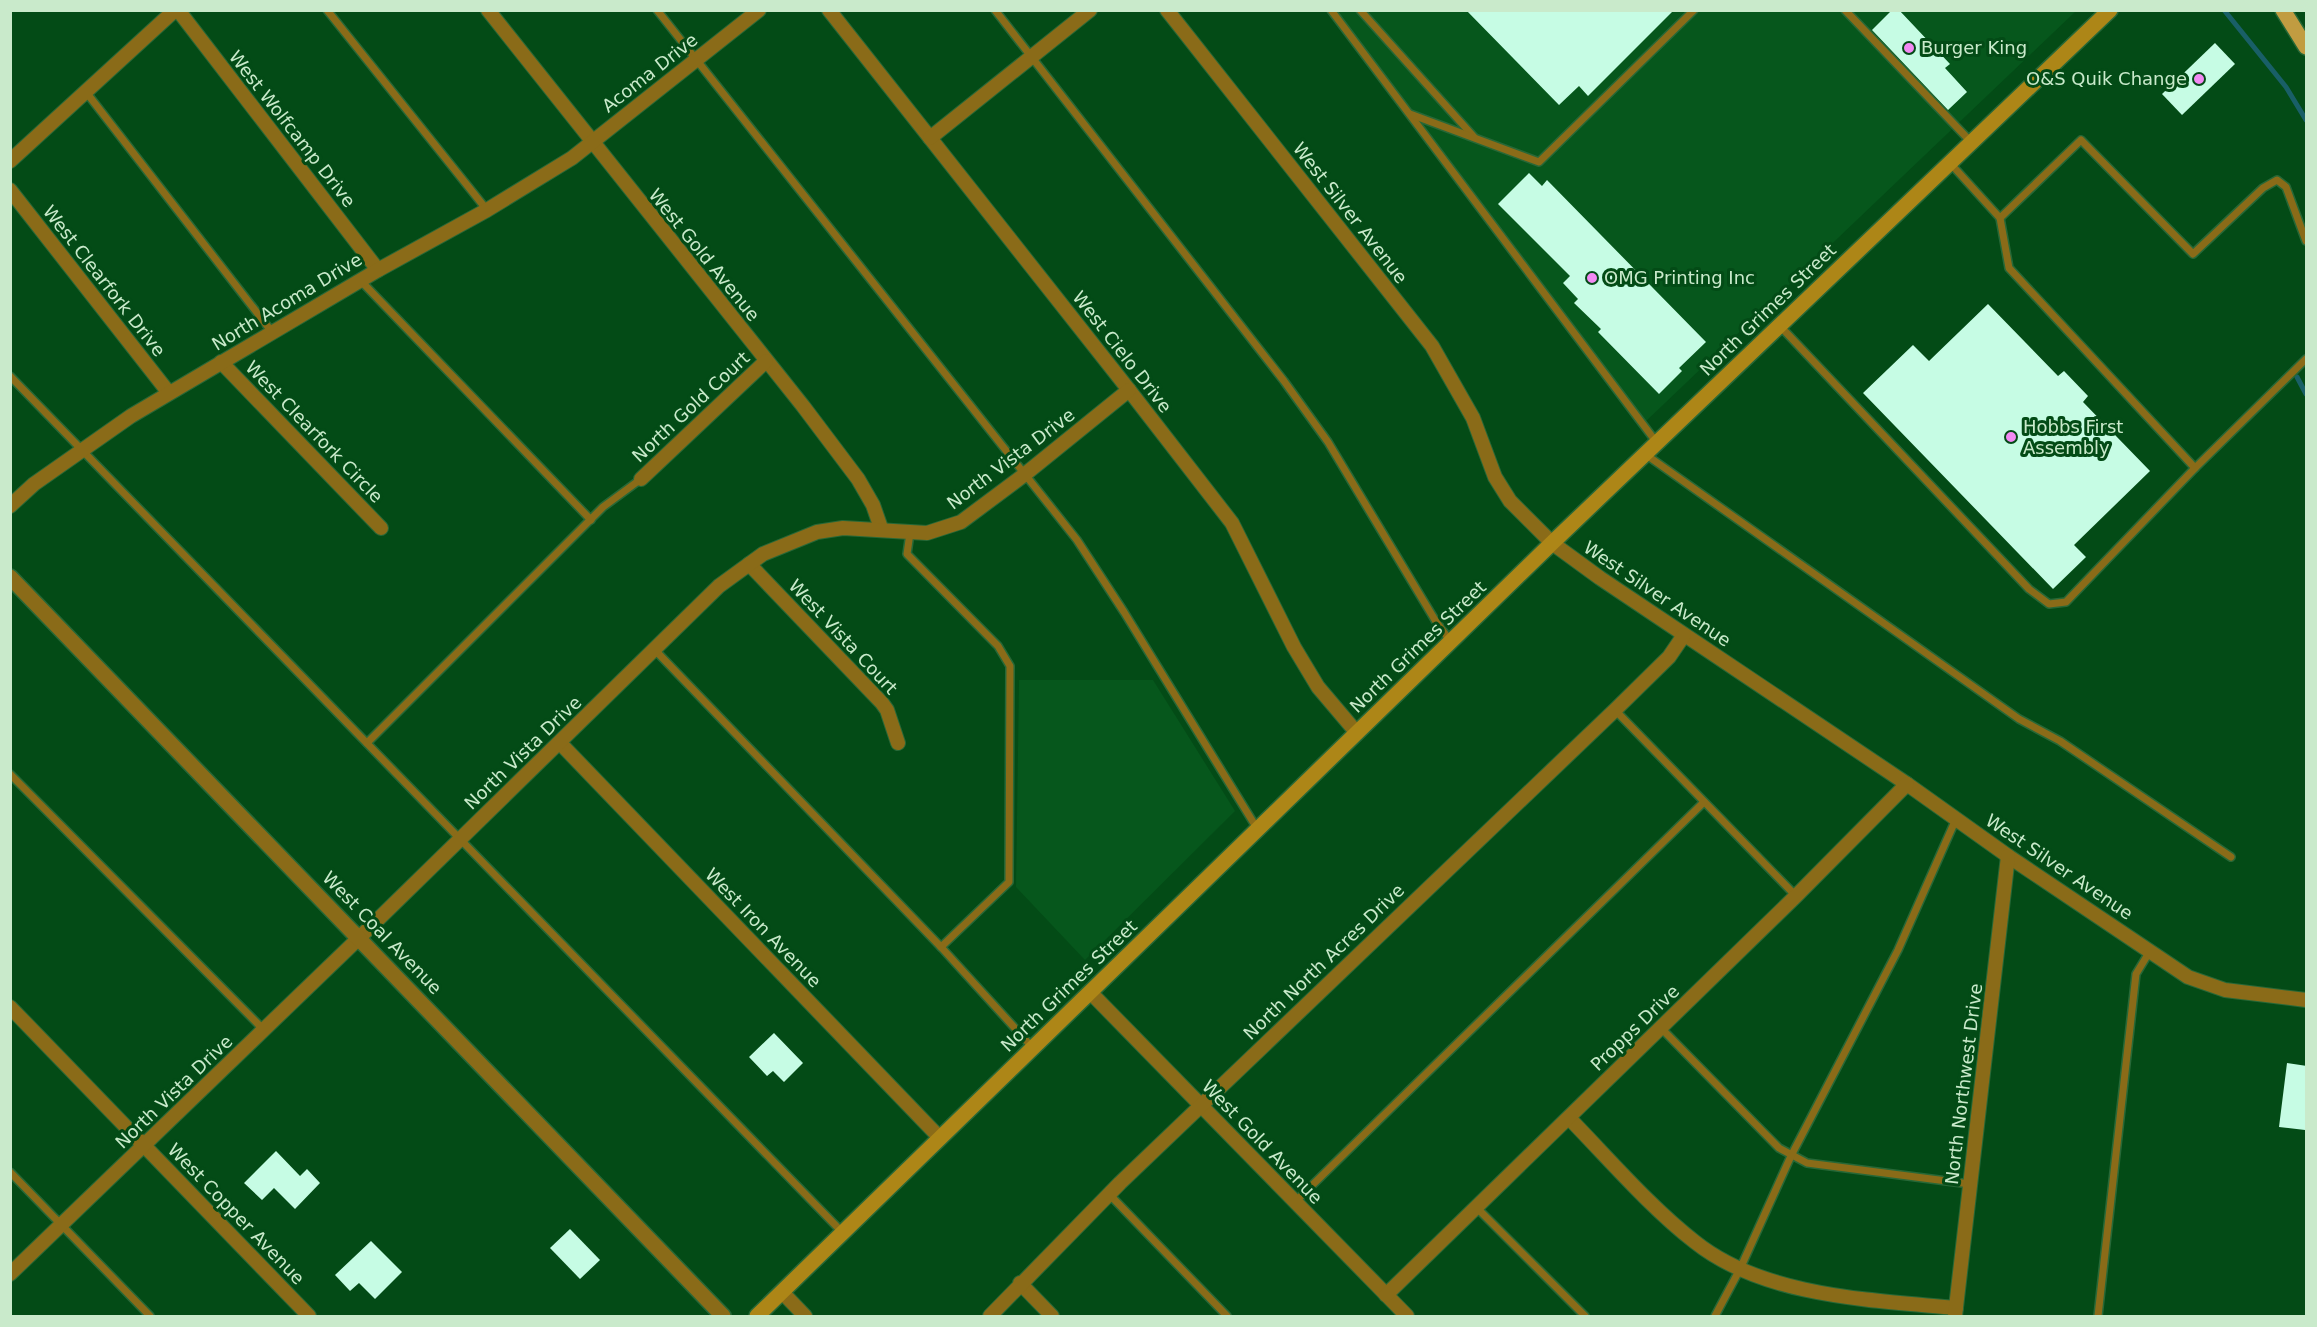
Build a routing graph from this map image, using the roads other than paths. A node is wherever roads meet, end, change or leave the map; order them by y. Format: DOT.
graph roads {
  1 [pos="177,10"];
  2 [pos="327,10"];
  3 [pos="488,10"];
  4 [pos="657,10"];
  5 [pos="759,10"];
  6 [pos="829,10"];
  7 [pos="995,10"];
  8 [pos="1090,10"];
  9 [pos="1167,10"];
  10 [pos="1330,10"];
  11 [pos="1360,10"];
  12 [pos="1694,10"];
  13 [pos="1845,10"];
  14 [pos="2110,10"];
  15 [pos="2283,10"];
  16 [pos="2290,10"];
  17 [pos="2307,27"];
  18 [pos="2307,47"];
  19 [pos="1031,56"];
  20 [pos="696,60"];
  21 [pos="86,92"];
  22 [pos="1410,114"];
  23 [pos="930,138"];
  24 [pos="1476,139"];
  25 [pos="591,142"];
  26 [pos="1972,143"];
  27 [pos="10,161"];
  28 [pos="1950,163"];
  29 [pos="10,190"];
  30 [pos="488,210"];
  31 [pos="2000,218"];
  32 [pos="2307,241"];
  33 [pos="378,270"];
  34 [pos="360,280"];
  35 [pos="1780,326"];
  36 [pos="272,332"];
  37 [pos="2307,359"];
  38 [pos="221,362"];
  39 [pos="766,362"];
  40 [pos="10,376"];
  41 [pos="1130,390"];
  42 [pos="169,393"];
  43 [pos="1657,443"];
  44 [pos="83,450"];
  45 [pos="1645,454"];
  46 [pos="2195,468"];
  47 [pos="1024,475"];
  48 [pos="641,479"];
  49 [pos="10,506"];
  50 [pos="591,520"];
  51 [pos="381,528"];
  52 [pos="881,528"];
  53 [pos="910,533"];
  54 [pos="1552,543"];
  55 [pos="749,564"];
  56 [pos="10,577"];
  57 [pos="1684,635"];
  58 [pos="1451,642"];
  59 [pos="654,649"];
  60 [pos="1615,710"];
  61 [pos="1358,733"];
  62 [pos="560,742"];
  63 [pos="367,743"];
  64 [pos="898,743"];
  65 [pos="10,774"];
  66 [pos="1907,784"];
  67 [pos="1704,802"];
  68 [pos="1956,819"];
  69 [pos="1258,830"];
  70 [pos="459,840"];
  71 [pos="2008,856"];
  72 [pos="2231,857"];
  73 [pos="1796,896"];
  74 [pos="360,937"];
  75 [pos="941,947"];
  76 [pos="2150,951"];
  77 [pos="1090,993"];
  78 [pos="2307,1000"];
  79 [pos="10,1007"];
  80 [pos="1661,1028"];
  81 [pos="264,1030"];
  82 [pos="1033,1048"];
  83 [pos="1201,1105"];
  84 [pos="1569,1118"];
  85 [pos="940,1138"];
  86 [pos="145,1145"];
  87 [pos="1791,1156"];
  88 [pos="10,1172"];
  89 [pos="1970,1184"];
  90 [pos="1109,1194"];
  91 [pos="1295,1202"];
  92 [pos="1477,1208"];
  93 [pos="62,1225"];
  94 [pos="843,1233"];
  95 [pos="1740,1269"];
  96 [pos="10,1274"];
  97 [pos="1020,1284"];
  98 [pos="782,1292"];
  99 [pos="1386,1295"];
  100 [pos="1955,1312"];
  101 [pos="150,1317"];
  102 [pos="309,1317"];
  103 [pos="723,1317"];
  104 [pos="757,1317"];
  105 [pos="805,1317"];
  106 [pos="990,1317"];
  107 [pos="1052,1317"];
  108 [pos="1227,1317"];
  109 [pos="1407,1317"];
  110 [pos="1585,1317"];
  111 [pos="1716,1317"];
  112 [pos="2098,1317"];
  1 -- 21 [label="street"];
  1 -- 33 [label="street, West Wolfcamp Drive"];
  2 -- 30 [label="lane"];
  3 -- 25 [label="street, West Gold Avenue"];
  4 -- 20 [label="lane"];
  5 -- 20 [label="street, Acoma Drive"];
  6 -- 23 [label="street, West Cielo Drive"];
  7 -- 19 [label="lane"];
  8 -- 19 [label="street"];
  9 -- 54 [label="street, West Silver Avenue"];
  10 -- 22 [label="lane"];
  11 -- 24 [label="lane"];
  12 -- 24 [label="lane"];
  13 -- 26 [label="lane"];
  14 -- 26 [label="main road, North Grimes Street"];
  15 -- 18 [label="main road"];
  16 -- 17 [label="main road"];
  19 -- 23 [label="street"];
  19 -- 58 [label="lane"];
  20 -- 25 [label="street, Acoma Drive"];
  20 -- 47 [label="lane"];
  21 -- 27 [label="street"];
  21 -- 36 [label="lane"];
  22 -- 24 [label="lane"];
  22 -- 43 [label="lane"];
  23 -- 41 [label="street, West Cielo Drive"];
  25 -- 30 [label="street, North Acoma Drive"];
  25 -- 39 [label="street, West Gold Avenue"];
  26 -- 28 [label="main road, North Grimes Street"];
  28 -- 31 [label="lane"];
  28 -- 35 [label="main road, North Grimes Street"];
  29 -- 42 [label="street, West Clearfork Drive"];
  30 -- 33 [label="street, North Acoma Drive"];
  31 -- 32 [label="lane"];
  31 -- 46 [label="lane"];
  33 -- 34 [label="street, North Acoma Drive"];
  34 -- 36 [label="street, North Acoma Drive"];
  34 -- 50 [label="lane"];
  35 -- 43 [label="main road, North Grimes Street"];
  35 -- 46 [label="lane"];
  36 -- 38 [label="street, North Acoma Drive"];
  37 -- 46 [label="lane"];
  38 -- 42 [label="street, North Acoma Drive"];
  38 -- 51 [label="street, West Clearfork Circle"];
  39 -- 48 [label="street, North Gold Court"];
  39 -- 52 [label="street, West Gold Avenue"];
  40 -- 44 [label="lane"];
  41 -- 47 [label="street, North Vista Drive"];
  41 -- 61 [label="street, West Cielo Drive"];
  42 -- 44 [label="street, North Acoma Drive"];
  43 -- 45 [label="main road, North Grimes Street"];
  44 -- 49 [label="street, North Acoma Drive"];
  44 -- 63 [label="lane"];
  45 -- 54 [label="main road, North Grimes Street"];
  45 -- 72 [label="lane"];
  47 -- 53 [label="street, North Vista Drive"];
  47 -- 69 [label="lane"];
  48 -- 50 [label="lane"];
  50 -- 63 [label="lane"];
  52 -- 53 [label="street, North Vista Drive"];
  52 -- 55 [label="street, North Vista Drive"];
  53 -- 75 [label="lane"];
  54 -- 57 [label="street, West Silver Avenue"];
  54 -- 58 [label="main road, North Grimes Street"];
  55 -- 59 [label="street, North Vista Drive"];
  55 -- 64 [label="street, West Vista Court"];
  56 -- 74 [label="street, West Coal Avenue"];
  57 -- 60 [label="street, North North Acres Drive"];
  57 -- 66 [label="street, West Silver Avenue"];
  58 -- 61 [label="main road, North Grimes Street"];
  59 -- 62 [label="street, North Vista Drive"];
  59 -- 75 [label="lane"];
  60 -- 67 [label="lane"];
  60 -- 83 [label="street, North North Acres Drive"];
  61 -- 69 [label="main road, North Grimes Street"];
  62 -- 70 [label="street, North Vista Drive"];
  62 -- 85 [label="street, West Iron Avenue"];
  63 -- 70 [label="lane"];
  65 -- 81 [label="lane"];
  66 -- 68 [label="street, West Silver Avenue"];
  66 -- 73 [label="street, Propps Drive"];
  67 -- 73 [label="lane"];
  67 -- 91 [label="lane"];
  68 -- 71 [label="street, West Silver Avenue"];
  68 -- 87 [label="lane"];
  69 -- 77 [label="main road, North Grimes Street"];
  70 -- 74 [label="street, North Vista Drive"];
  70 -- 94 [label="lane"];
  71 -- 76 [label="street, West Silver Avenue"];
  71 -- 89 [label="street, North Northwest Drive"];
  73 -- 80 [label="street, Propps Drive"];
  74 -- 81 [label="street, North Vista Drive"];
  74 -- 103 [label="street, West Coal Avenue"];
  75 -- 82 [label="lane"];
  76 -- 78 [label="street, West Silver Avenue"];
  76 -- 112 [label="lane"];
  77 -- 82 [label="main road, North Grimes Street"];
  77 -- 83 [label="street, West Gold Avenue"];
  79 -- 86 [label="street, West Copper Avenue"];
  80 -- 84 [label="street, Propps Drive"];
  80 -- 87 [label="lane"];
  81 -- 86 [label="street, North Vista Drive"];
  82 -- 85 [label="main road, North Grimes Street"];
  83 -- 90 [label="street, North North Acres Drive"];
  83 -- 91 [label="street, West Gold Avenue"];
  84 -- 92 [label="street, Propps Drive"];
  84 -- 95 [label="street"];
  85 -- 94 [label="main road, North Grimes Street"];
  86 -- 93 [label="street, North Vista Drive"];
  86 -- 102 [label="street, West Copper Avenue"];
  87 -- 89 [label="lane"];
  87 -- 95 [label="lane"];
  88 -- 93 [label="lane"];
  89 -- 100 [label="street, North Northwest Drive"];
  90 -- 97 [label="street, North North Acres Drive"];
  90 -- 108 [label="lane"];
  91 -- 99 [label="street, West Gold Avenue"];
  92 -- 99 [label="street, Propps Drive"];
  92 -- 110 [label="lane"];
  93 -- 96 [label="street, North Vista Drive"];
  93 -- 101 [label="lane"];
  94 -- 98 [label="main road, North Grimes Street"];
  95 -- 100 [label="street"];
  95 -- 111 [label="lane"];
  97 -- 106 [label="street, North North Acres Drive"];
  97 -- 107 [label="street"];
  98 -- 104 [label="main road, North Grimes Street"];
  98 -- 105 [label="street"];
  99 -- 109 [label="street, West Gold Avenue"];
}
